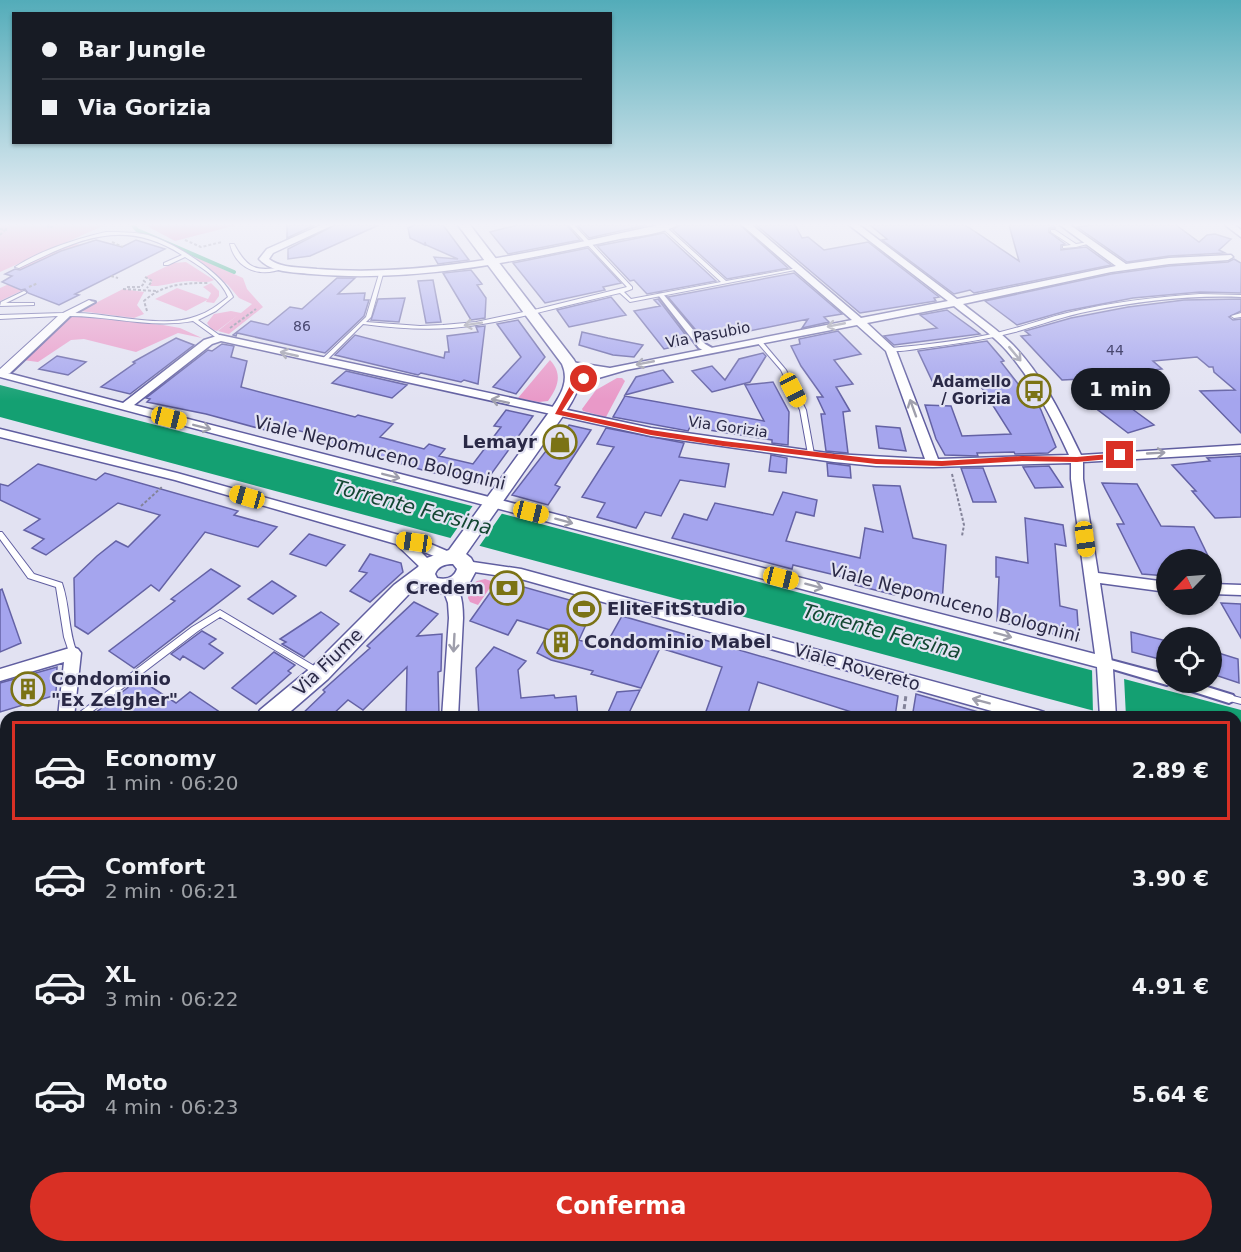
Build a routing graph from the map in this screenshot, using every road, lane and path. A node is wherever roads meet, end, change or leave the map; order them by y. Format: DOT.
graph roads {
  1 [pos="145,283"];
  2 [pos="150,283"];
  3 [pos="181,283"];
  4 [pos="193,283"];
  5 [pos="208,283"];
  6 [pos="222,283"];
  7 [pos="378,283"];
  8 [pos="508,283"];
  9 [pos="626,283"];
  10 [pos="723,283"];
  11 [pos="815,283"];
  12 [pos="930,283"];
  13 [pos="1045,283"];
  14 [pos="127,287"];
  15 [pos="147,288"];
  16 [pos="123,289"];
  17 [pos="156,291"];
  18 [pos="621,291"];
  19 [pos="24,292"];
  20 [pos="660,295"];
  21 [pos="1241,296"];
  22 [pos="90,301"];
  23 [pos="955,302"];
  24 [pos="1,304"];
  25 [pos="32,304"];
  26 [pos="256,309"];
  27 [pos="530,312"];
  28 [pos="65,315"];
  29 [pos="1241,315"];
  30 [pos="1234,316"];
  31 [pos="0,317"];
  32 [pos="195,320"];
  33 [pos="141,321"];
  34 [pos="859,321"];
  35 [pos="364,323"];
  36 [pos="230,328"];
  37 [pos="997,335"];
  38 [pos="220,338"];
  39 [pos="758,340"];
  40 [pos="710,350"];
  41 [pos="891,351"];
  42 [pos="322,362"];
  43 [pos="570,363"];
  44 [pos="615,369"];
  45 [pos="0,373"];
  46 [pos="573,388"];
  47 [pos="125,407"];
  48 [pos="557,412"];
  49 [pos="0,433"];
  50 [pos="1241,449"];
  51 [pos="811,454"];
  52 [pos="1077,459"];
  53 [pos="933,463"];
  54 [pos="951,471"];
  55 [pos="162,487"];
  56 [pos="491,505"];
  57 [pos="141,506"];
  58 [pos="0,534"];
  59 [pos="962,536"];
  60 [pos="399,540"];
  61 [pos="458,556"];
  62 [pos="1091,577"];
  63 [pos="434,578"];
  64 [pos="1156,586"];
  65 [pos="1222,589"];
  66 [pos="1241,590"];
  67 [pos="73,653"];
  68 [pos="1104,665"];
  69 [pos="320,673"];
  70 [pos="0,675"];
  71 [pos="1156,678"];
  72 [pos="1212,693"];
  73 [pos="907,694"];
  74 [pos="1229,698"];
  75 [pos="1241,701"];
  76 [pos="67,711"];
  77 [pos="88,711"];
  78 [pos="275,711"];
  79 [pos="450,711"];
  80 [pos="904,711"];
  81 [pos="1016,711"];
  82 [pos="1108,711"];
  1 -- 14 [label="path"];
  2 -- 15 [label="path"];
  3 -- 17 [label="path"];
  4 -- 5 [label="path"];
  6 -- 32 [label="lane"];
  7 -- 35 [label="lane"];
  8 -- 27 [label="main road"];
  9 -- 18 [label="lane"];
  10 -- 20 [label="lane"];
  11 -- 34 [label="street"];
  12 -- 23 [label="street"];
  13 -- 23 [label="street, Via Pasubio"];
  15 -- 16 [label="path"];
  15 -- 17 [label="path"];
  17 -- 33 [label="path"];
  18 -- 20 [label="lane"];
  18 -- 27 [label="lane"];
  19 -- 24 [label="lane"];
  20 -- 40 [label="street"];
  21 -- 37 [label="lane"];
  22 -- 28 [label="street"];
  23 -- 34 [label="street, Via Pasubio"];
  23 -- 37 [label="street"];
  24 -- 25 [label="lane"];
  26 -- 36 [label="path"];
  27 -- 35 [label="lane, one-way"];
  27 -- 43 [label="main road"];
  28 -- 31 [label="lane"];
  28 -- 33 [label="lane"];
  28 -- 45 [label="street"];
  29 -- 30 [label="lane"];
  32 -- 33 [label="lane"];
  32 -- 38 [label="lane"];
  34 -- 39 [label="street, Via Pasubio, one-way"];
  34 -- 41 [label="street"];
  35 -- 42 [label="lane"];
  37 -- 41 [label="lane"];
  37 -- 52 [label="street, one-way"];
  42 -- 38 [label="street, Via Gorizia, one-way"];
  38 -- 47 [label="street"];
  39 -- 40 [label="street, Via Pasubio"];
  39 -- 51 [label="lane"];
  40 -- 44 [label="street, Via Pasubio, one-way"];
  53 -- 41 [label="street, one-way"];
  48 -- 42 [label="street, Via Gorizia, one-way"];
  43 -- 44 [label="street, Via Pasubio"];
  43 -- 46 [label="main road"];
  44 -- 46 [label="street, Via Pasubio"];
  45 -- 47 [label="street, Viale Nepomuceno Bolognini"];
  46 -- 48 [label="main road"];
  47 -- 56 [label="street, Viale Nepomuceno Bolognini, one-way"];
  48 -- 51 [label="street, Via Gorizia"];
  48 -- 56 [label="main road"];
  49 -- 60 [label="street, Viale Rovereto"];
  52 -- 50 [label="street, Via Gorizia, one-way"];
  51 -- 53 [label="street, Via Gorizia"];
  52 -- 53 [label="street, Via Gorizia"];
  52 -- 62 [label="street"];
  54 -- 59 [label="path"];
  55 -- 57 [label="path"];
  56 -- 61 [label="main road"];
  56 -- 68 [label="street, Viale Nepomuceno Bolognini, one-way"];
  58 -- 67 [label="lane"];
  60 -- 61 [label="street, Viale Rovereto"];
  60 -- 63 [label="street"];
  61 -- 63 [label="main road, Via Fiume"];
  61 -- 63 [label="main road"];
  81 -- 61 [label="street, Viale Rovereto, one-way"];
  62 -- 64 [label="street"];
  62 -- 68 [label="street"];
  63 -- 69 [label="main road, Via Fiume"];
  63 -- 79 [label="street, one-way"];
  65 -- 66 [label="street"];
  67 -- 70 [label="street"];
  67 -- 76 [label="street"];
  68 -- 71 [label="street, Viale Nepomuceno Bolognini"];
  68 -- 82 [label="street"];
  69 -- 77 [label="lane"];
  69 -- 78 [label="main road, Via Fiume"];
  72 -- 74 [label="street"];
  73 -- 80 [label="path"];
  74 -- 75 [label="lane"];
}
